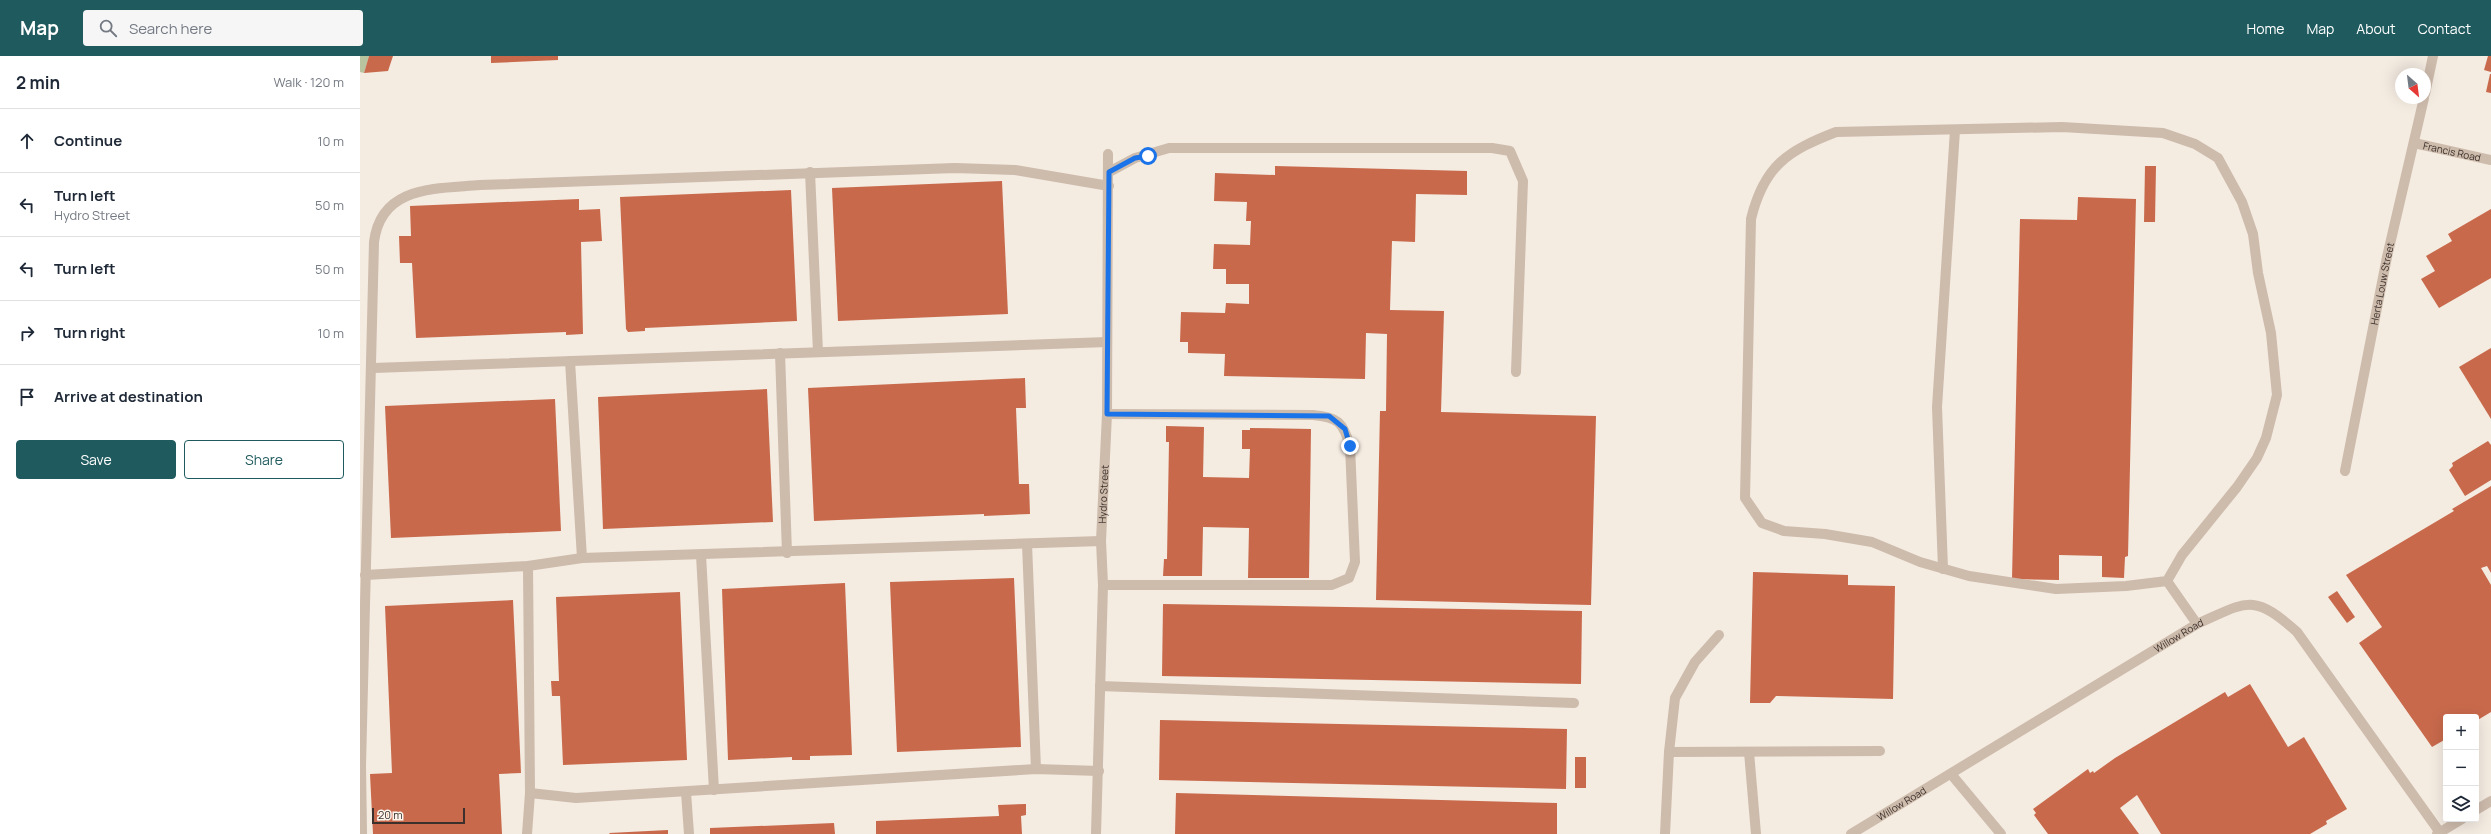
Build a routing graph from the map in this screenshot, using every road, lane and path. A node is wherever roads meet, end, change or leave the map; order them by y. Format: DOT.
graph roads {
  1 [pos="2433,56"];
  2 [pos="2430,68"];
  3 [pos="2423,104"];
  4 [pos="1956,130"];
  5 [pos="2414,143"];
  6 [pos="1108,154"];
  7 [pos="2491,160"];
  8 [pos="810,172"];
  9 [pos="1109,172"];
  10 [pos="1109,186"];
  11 [pos="1107,342"];
  12 [pos="818,352"];
  13 [pos="780,353"];
  14 [pos="570,361"];
  15 [pos="372,368"];
  16 [pos="1516,372"];
  17 [pos="1107,414"];
  18 [pos="2345,471"];
  19 [pos="1101,542"];
  20 [pos="1027,544"];
  21 [pos="787,553"];
  22 [pos="701,555"];
  23 [pos="582,558"];
  24 [pos="528,566"];
  25 [pos="1943,568"];
  26 [pos="365,575"];
  27 [pos="2167,581"];
  28 [pos="1103,585"];
  29 [pos="2197,624"];
  30 [pos="1719,635"];
  31 [pos="1100,686"];
  32 [pos="1574,702"];
  33 [pos="1880,751"];
  34 [pos="1669,752"];
  35 [pos="1750,752"];
  36 [pos="1036,769"];
  37 [pos="1099,771"];
  38 [pos="1951,774"];
  39 [pos="714,790"];
  40 [pos="686,792"];
  41 [pos="530,793"];
  42 [pos="2491,801"];
  43 [pos="2479,808"];
  44 [pos="2457,822"];
  45 [pos="362,834"];
  46 [pos="527,834"];
  47 [pos="689,834"];
  48 [pos="1096,834"];
  49 [pos="1665,834"];
  50 [pos="1756,834"];
  51 [pos="1851,834"];
  52 [pos="2001,834"];
  53 [pos="2439,834"];
  1 -- 2 [label="street"];
  3 -- 5 [label="street, Herta Louw Street"];
  4 -- 25 [label="street"];
  4 -- 25 [label="street"];
  4 -- 27 [label="street"];
  5 -- 7 [label="street, Francis Road"];
  5 -- 18 [label="street, Herta Louw Street"];
  6 -- 9 [label="street, Hydro Street"];
  8 -- 10 [label="street"];
  8 -- 12 [label="street"];
  8 -- 15 [label="street"];
  9 -- 10 [label="street, Hydro Street"];
  9 -- 16 [label="street"];
  10 -- 11 [label="street, Hydro Street"];
  11 -- 12 [label="street"];
  11 -- 17 [label="street, Hydro Street"];
  12 -- 13 [label="street"];
  13 -- 14 [label="street"];
  13 -- 21 [label="street"];
  14 -- 15 [label="street"];
  14 -- 23 [label="street"];
  15 -- 26 [label="street"];
  17 -- 19 [label="street, Hydro Street"];
  17 -- 28 [label="street"];
  19 -- 20 [label="street"];
  19 -- 28 [label="street, Hydro Street"];
  20 -- 21 [label="street"];
  20 -- 36 [label="street"];
  21 -- 22 [label="street"];
  22 -- 23 [label="street"];
  22 -- 39 [label="street"];
  23 -- 24 [label="street"];
  24 -- 26 [label="street"];
  24 -- 41 [label="street"];
  25 -- 27 [label="street"];
  26 -- 45 [label="street"];
  27 -- 29 [label="street"];
  28 -- 31 [label="street, Hydro Street"];
  29 -- 38 [label="street, Willow Road"];
  29 -- 53 [label="street, Willow Road"];
  30 -- 34 [label="street"];
  31 -- 32 [label="street"];
  31 -- 37 [label="street, Hydro Street"];
  33 -- 35 [label="street"];
  34 -- 35 [label="street"];
  34 -- 49 [label="street"];
  35 -- 50 [label="street"];
  36 -- 37 [label="street"];
  36 -- 39 [label="street"];
  37 -- 48 [label="street, Hydro Street"];
  38 -- 51 [label="street, Willow Road"];
  38 -- 52 [label="street"];
  39 -- 40 [label="street"];
  40 -- 41 [label="street"];
  40 -- 47 [label="street"];
  41 -- 46 [label="street"];
  42 -- 43 [label="street"];
  44 -- 53 [label="street"];
}
